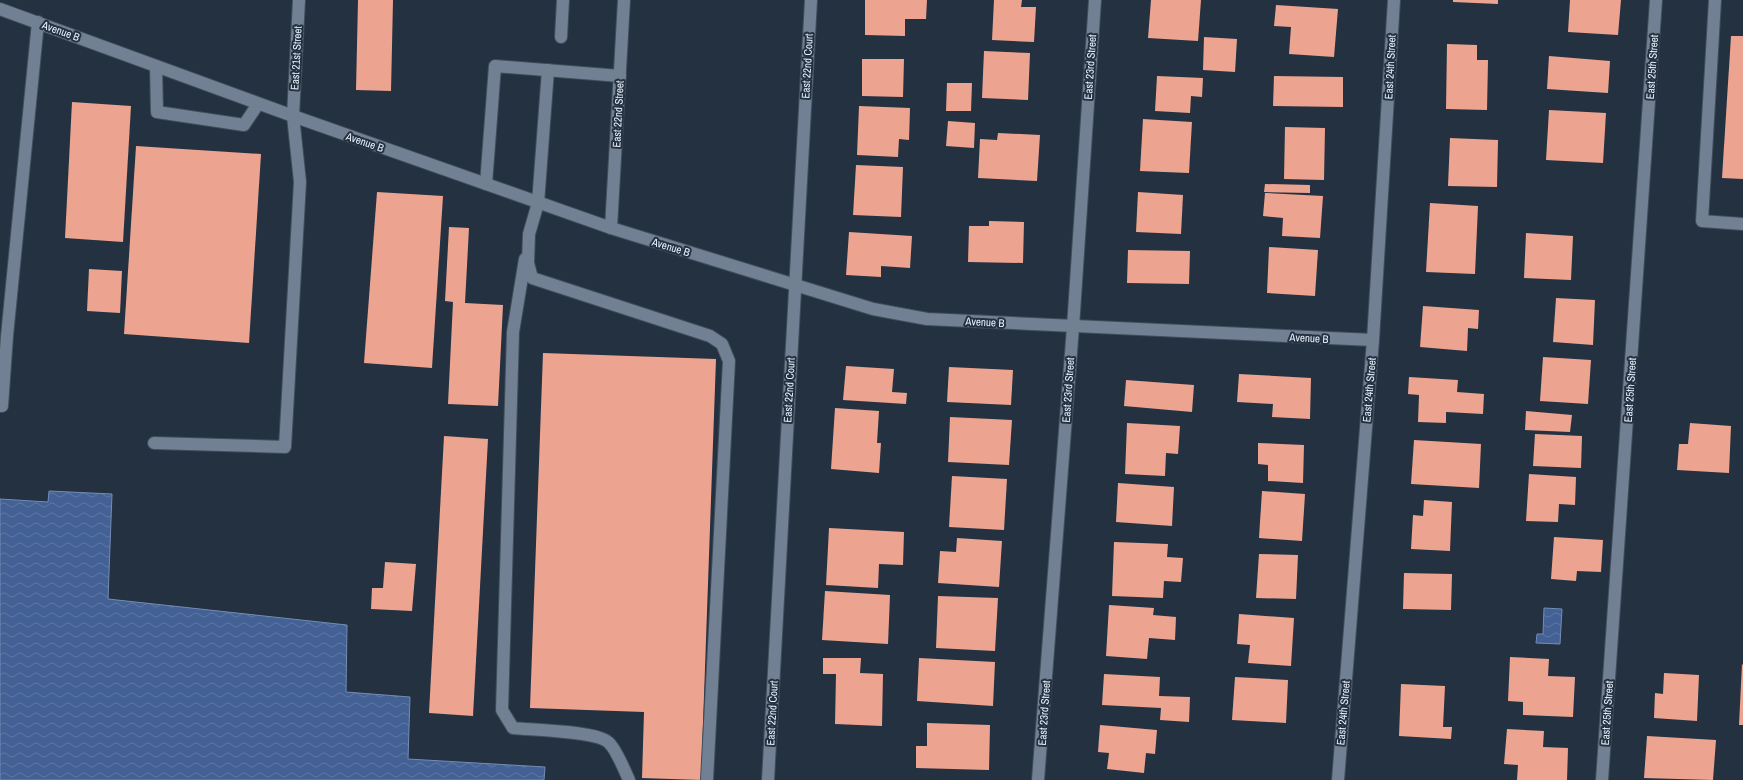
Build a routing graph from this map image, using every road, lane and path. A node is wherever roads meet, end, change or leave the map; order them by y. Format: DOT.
graph roads {
  1 [pos="299,0"];
  2 [pos="563,0"];
  3 [pos="624,0"];
  4 [pos="811,0"];
  5 [pos="1095,0"];
  6 [pos="1394,0"];
  7 [pos="1656,0"];
  8 [pos="1716,0"];
  9 [pos="0,9"];
  10 [pos="38,22"];
  11 [pos="561,37"];
  12 [pos="156,66"];
  13 [pos="548,70"];
  14 [pos="620,76"];
  15 [pos="258,104"];
  16 [pos="293,116"];
  17 [pos="486,184"];
  18 [pos="538,203"];
  19 [pos="1743,224"];
  20 [pos="611,228"];
  21 [pos="529,234"];
  22 [pos="795,285"];
  23 [pos="1073,327"];
  24 [pos="3,335"];
  25 [pos="1373,340"];
  26 [pos="0,406"];
  27 [pos="154,443"];
  28 [pos="629,780"];
  29 [pos="707,780"];
  30 [pos="768,780"];
  31 [pos="1038,780"];
  32 [pos="1338,780"];
  33 [pos="1602,780"];
  1 -- 16 [label="street, East 21st Street"];
  2 -- 11 [label="street"];
  3 -- 14 [label="street, East 22nd Street"];
  4 -- 22 [label="street, East 22nd Court"];
  5 -- 23 [label="street, East 23rd Street"];
  6 -- 25 [label="street, East 24th Street"];
  7 -- 33 [label="street, East 25th Street"];
  8 -- 19 [label="street"];
  9 -- 10 [label="street, Avenue B"];
  10 -- 12 [label="street, Avenue B"];
  10 -- 24 [label="street"];
  12 -- 15 [label="street, Avenue B"];
  12 -- 15 [label="street"];
  13 -- 14 [label="street"];
  13 -- 17 [label="street"];
  13 -- 18 [label="street"];
  14 -- 20 [label="street, East 22nd Street"];
  15 -- 16 [label="street, Avenue B"];
  16 -- 17 [label="street, Avenue B"];
  16 -- 27 [label="street, East 21st Street"];
  17 -- 18 [label="street, Avenue B"];
  18 -- 20 [label="street, Avenue B"];
  18 -- 21 [label="street"];
  20 -- 22 [label="street, Avenue B"];
  21 -- 28 [label="street"];
  21 -- 29 [label="street"];
  22 -- 23 [label="street, Avenue B"];
  22 -- 30 [label="street, East 22nd Court"];
  23 -- 25 [label="street, Avenue B"];
  23 -- 31 [label="street, East 23rd Street"];
  24 -- 26 [label="street"];
  25 -- 32 [label="street, East 24th Street"];
}
